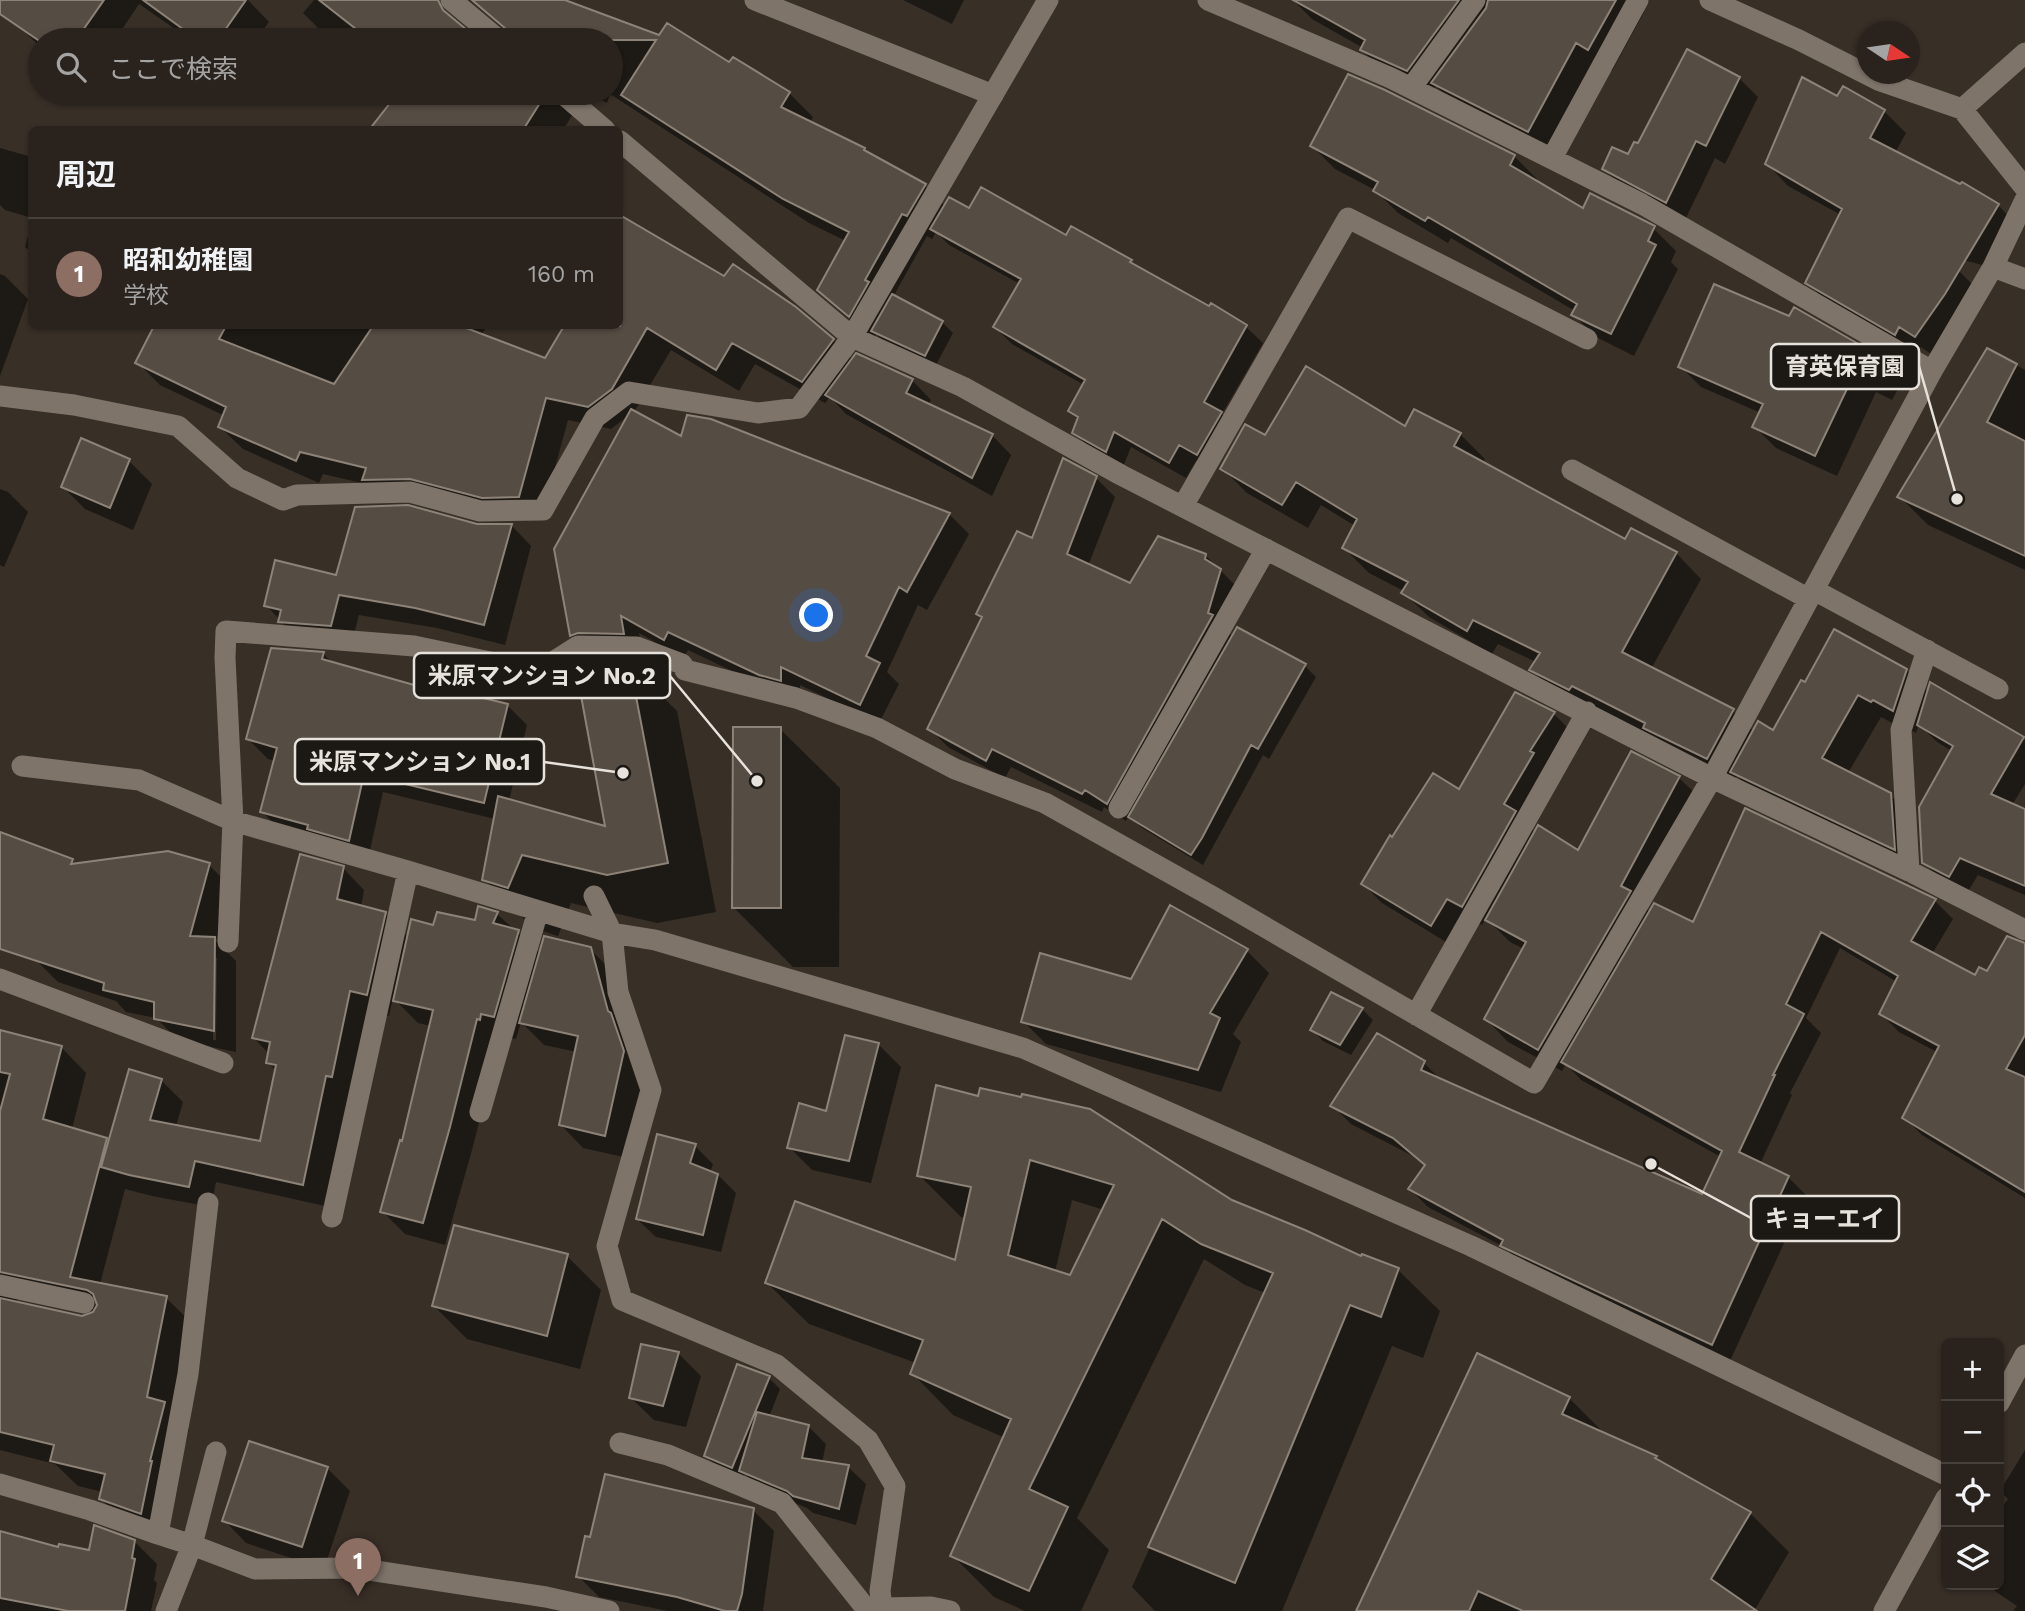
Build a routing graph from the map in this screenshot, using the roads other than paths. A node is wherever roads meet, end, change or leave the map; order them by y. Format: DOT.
graph roads {
  1 [pos="451,0"];
  2 [pos="755,0"];
  3 [pos="1048,0"];
  4 [pos="1208,0"];
  5 [pos="1475,0"];
  6 [pos="1638,0"];
  7 [pos="1710,0"];
  8 [pos="485,28"];
  9 [pos="2025,53"];
  10 [pos="1411,88"];
  11 [pos="993,95"];
  12 [pos="576,105"];
  13 [pos="1962,109"];
  14 [pos="601,126"];
  15 [pos="623,144"];
  16 [pos="1552,158"];
  17 [pos="2025,188"];
  18 [pos="2025,200"];
  19 [pos="1993,267"];
  20 [pos="2025,279"];
  21 [pos="852,337"];
  22 [pos="1587,339"];
  23 [pos="1932,371"];
  24 [pos="0,396"];
  25 [pos="1572,470"];
  26 [pos="1183,506"];
  27 [pos="1266,549"];
  28 [pos="1812,594"];
  29 [pos="1927,650"];
  30 [pos="1998,689"];
  31 [pos="1587,712"];
  32 [pos="22,766"];
  33 [pos="1712,778"];
  34 [pos="1119,808"];
  35 [pos="233,821"];
  36 [pos="408,871"];
  37 [pos="1909,871"];
  38 [pos="594,896"];
  39 [pos="538,911"];
  40 [pos="2025,930"];
  41 [pos="612,933"];
  42 [pos="228,942"];
  43 [pos="0,979"];
  44 [pos="1416,1015"];
  45 [pos="223,1063"];
  46 [pos="480,1112"];
  47 [pos="208,1203"];
  48 [pos="332,1217"];
  49 [pos="0,1285"];
  50 [pos="84,1303"];
  51 [pos="2025,1355"];
  52 [pos="2000,1401"];
  53 [pos="620,1443"];
  54 [pos="216,1452"];
  55 [pos="1941,1473"];
  56 [pos="0,1484"];
  57 [pos="1941,1507"];
  58 [pos="158,1534"];
  59 [pos="192,1545"];
  60 [pos="875,1610"];
  61 [pos="166,1611"];
  62 [pos="609,1611"];
  63 [pos="950,1611"];
  64 [pos="1884,1611"];
  1 -- 8 [label="street"];
  2 -- 11 [label="street"];
  3 -- 11 [label="street"];
  4 -- 10 [label="street"];
  5 -- 10 [label="street"];
  6 -- 16 [label="street"];
  7 -- 13 [label="street"];
  9 -- 13 [label="street"];
  10 -- 16 [label="street"];
  11 -- 21 [label="street"];
  12 -- 14 [label="street"];
  13 -- 17 [label="street"];
  15 -- 21 [label="street"];
  16 -- 23 [label="street"];
  18 -- 19 [label="street"];
  19 -- 20 [label="street"];
  19 -- 23 [label="street"];
  21 -- 24 [label="street"];
  21 -- 26 [label="street"];
  22 -- 26 [label="street"];
  23 -- 28 [label="street"];
  25 -- 28 [label="street"];
  26 -- 27 [label="street"];
  27 -- 31 [label="street"];
  27 -- 34 [label="street"];
  28 -- 29 [label="street"];
  28 -- 33 [label="street"];
  29 -- 30 [label="street"];
  29 -- 37 [label="street"];
  31 -- 33 [label="street"];
  31 -- 44 [label="street"];
  32 -- 35 [label="street"];
  33 -- 37 [label="street"];
  33 -- 44 [label="street"];
  35 -- 36 [label="street"];
  35 -- 42 [label="street"];
  35 -- 44 [label="street"];
  36 -- 39 [label="street"];
  36 -- 48 [label="street"];
  37 -- 40 [label="street"];
  38 -- 41 [label="street"];
  39 -- 41 [label="street"];
  39 -- 46 [label="street"];
  41 -- 55 [label="street"];
  41 -- 60 [label="street"];
  43 -- 45 [label="street"];
  47 -- 58 [label="street"];
  49 -- 50 [label="street"];
  51 -- 52 [label="street"];
  53 -- 60 [label="street"];
  54 -- 59 [label="street"];
  56 -- 58 [label="street"];
  57 -- 64 [label="street"];
  58 -- 59 [label="street"];
  59 -- 61 [label="street"];
  59 -- 62 [label="street"];
  60 -- 63 [label="street"];
}
